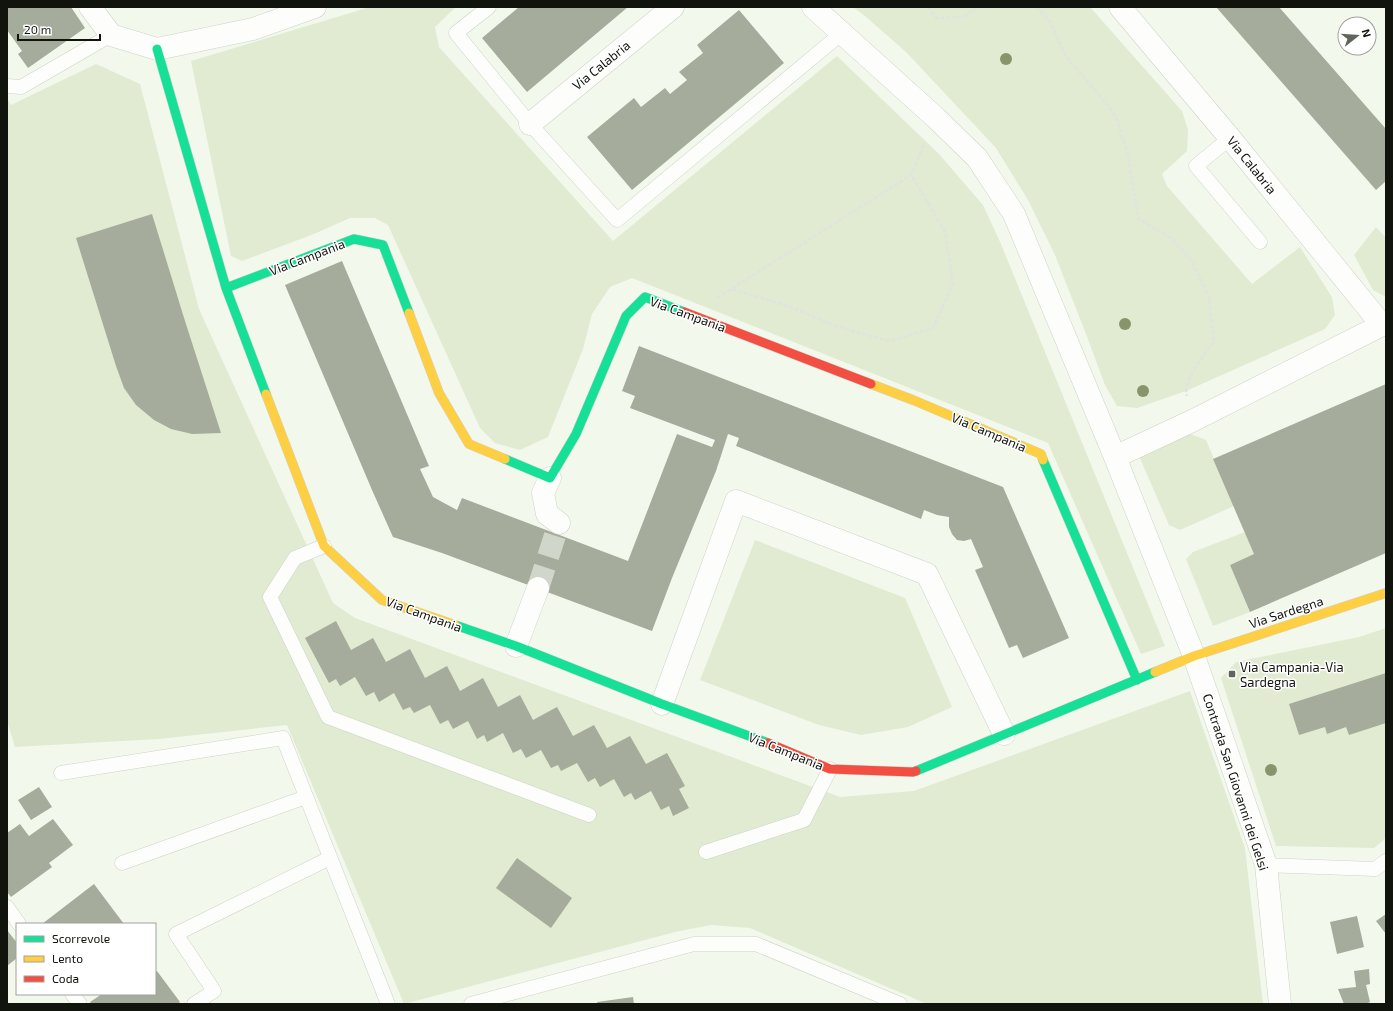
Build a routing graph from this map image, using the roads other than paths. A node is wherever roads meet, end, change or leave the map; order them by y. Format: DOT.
graph roads {
  1 [pos="90,7"];
  2 [pos="315,7"];
  3 [pos="489,7"];
  4 [pos="673,7"];
  5 [pos="813,7"];
  6 [pos="1120,7"];
  7 [pos="842,33"];
  8 [pos="111,35"];
  9 [pos="157,49"];
  10 [pos="7,86"];
  11 [pos="530,124"];
  12 [pos="1230,138"];
  13 [pos="1260,242"];
  14 [pos="226,288"];
  15 [pos="1384,325"];
  16 [pos="1115,457"];
  17 [pos="550,478"];
  18 [pos="559,523"];
  19 [pos="324,546"];
  20 [pos="538,588"];
  21 [pos="1386,593"];
  22 [pos="516,646"];
  23 [pos="1194,656"];
  24 [pos="1138,680"];
  25 [pos="662,704"];
  26 [pos="1004,734"];
  27 [pos="830,769"];
  28 [pos="61,773"];
  29 [pos="306,797"];
  30 [pos="589,815"];
  31 [pos="706,852"];
  32 [pos="330,858"];
  33 [pos="1386,861"];
  34 [pos="122,863"];
  35 [pos="1266,865"];
  36 [pos="7,907"];
  37 [pos="18,923"];
  38 [pos="73,995"];
  39 [pos="80,1004"];
  40 [pos="194,1004"];
  41 [pos="388,1004"];
  42 [pos="471,1004"];
  43 [pos="900,1004"];
  44 [pos="1280,1004"];
  1 -- 8 [label="street"];
  2 -- 9 [label="street"];
  3 -- 11 [label="lane"];
  4 -- 11 [label="street, Via Calabria"];
  5 -- 7 [label="street"];
  6 -- 12 [label="street, Via Calabria"];
  7 -- 11 [label="lane"];
  7 -- 16 [label="street"];
  8 -- 9 [label="street"];
  8 -- 10 [label="lane"];
  9 -- 14 [label="street, Via Campania"];
  12 -- 13 [label="lane"];
  12 -- 15 [label="street, Via Calabria"];
  14 -- 17 [label="street, Via Campania"];
  14 -- 19 [label="street, Via Campania"];
  15 -- 16 [label="street, Via Calabria"];
  16 -- 23 [label="street"];
  17 -- 18 [label="street"];
  17 -- 24 [label="street, Via Campania"];
  19 -- 22 [label="street, Via Campania"];
  19 -- 30 [label="lane"];
  20 -- 22 [label="street"];
  21 -- 23 [label="street, Via Sardegna"];
  22 -- 25 [label="street, Via Campania"];
  23 -- 24 [label="street, Via Campania"];
  23 -- 35 [label="street, Contrada San Giovanni dei Gelsi"];
  24 -- 26 [label="street, Via Campania"];
  25 -- 26 [label="street"];
  25 -- 27 [label="street, Via Campania"];
  26 -- 27 [label="street, Via Campania"];
  27 -- 31 [label="lane"];
  28 -- 29 [label="lane"];
  29 -- 32 [label="lane"];
  29 -- 34 [label="lane"];
  32 -- 40 [label="lane"];
  32 -- 41 [label="lane"];
  33 -- 35 [label="lane"];
  35 -- 44 [label="street, Contrada San Giovanni dei Gelsi"];
  36 -- 37 [label="lane"];
  38 -- 39 [label="lane"];
  42 -- 43 [label="lane"];
}
